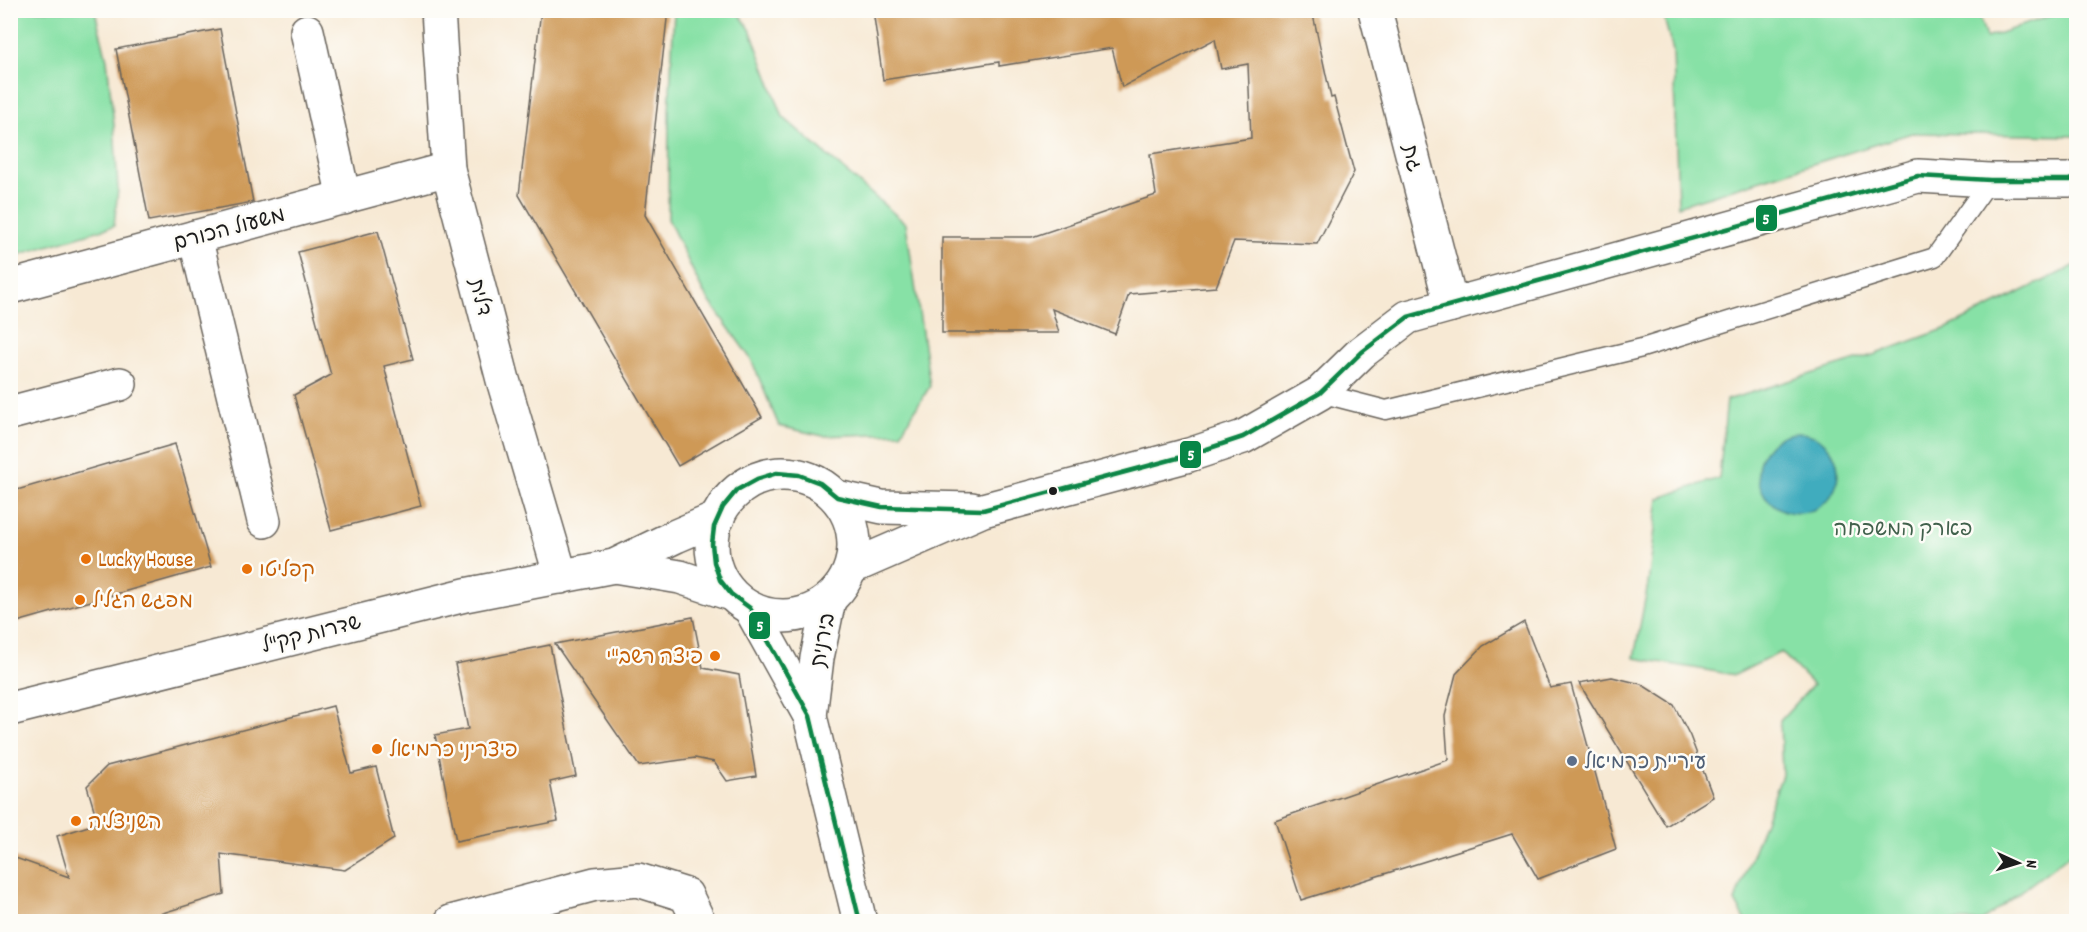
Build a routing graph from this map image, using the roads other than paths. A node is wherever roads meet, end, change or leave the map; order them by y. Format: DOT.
graph roads {
  1 [pos="438,10"];
  2 [pos="1375,10"];
  3 [pos="307,31"];
  4 [pos="448,169"];
  5 [pos="2076,178"];
  6 [pos="1990,180"];
  7 [pos="344,198"];
  8 [pos="195,237"];
  9 [pos="10,287"];
  10 [pos="1451,305"];
  11 [pos="120,384"];
  12 [pos="1320,393"];
  13 [pos="10,413"];
  14 [pos="837,497"];
  15 [pos="983,510"];
  16 [pos="718,518"];
  17 [pos="264,521"];
  18 [pos="614,566"];
  19 [pos="852,567"];
  20 [pos="561,577"];
  21 [pos="829,600"];
  22 [pos="740,601"];
  23 [pos="10,709"];
  24 [pos="810,716"];
  25 [pos="451,921"];
  26 [pos="699,921"];
  27 [pos="860,921"];
  1 -- 4 [label="street, דלית"];
  2 -- 10 [label="street, גת"];
  3 -- 7 [label="street"];
  4 -- 7 [label="street, משעול הכורם"];
  4 -- 20 [label="street, דלית"];
  5 -- 6 [label="street"];
  6 -- 10 [label="street"];
  6 -- 12 [label="lane"];
  7 -- 8 [label="street, משעול הכורם"];
  8 -- 9 [label="street, משעול הכורם"];
  8 -- 17 [label="street"];
  10 -- 12 [label="street"];
  11 -- 13 [label="street"];
  12 -- 15 [label="street"];
  14 -- 15 [label="street"];
  14 -- 16 [label="street"];
  14 -- 19 [label="street"];
  15 -- 19 [label="street"];
  16 -- 18 [label="street"];
  16 -- 22 [label="street"];
  18 -- 20 [label="street, שדרות קק\"ל"];
  18 -- 22 [label="street"];
  19 -- 21 [label="street"];
  20 -- 23 [label="street, שדרות קק\"ל"];
  21 -- 22 [label="street"];
  21 -- 24 [label="street, בירנית"];
  22 -- 24 [label="street, בירנית"];
  24 -- 27 [label="street, בירנית"];
  25 -- 26 [label="street"];
}
